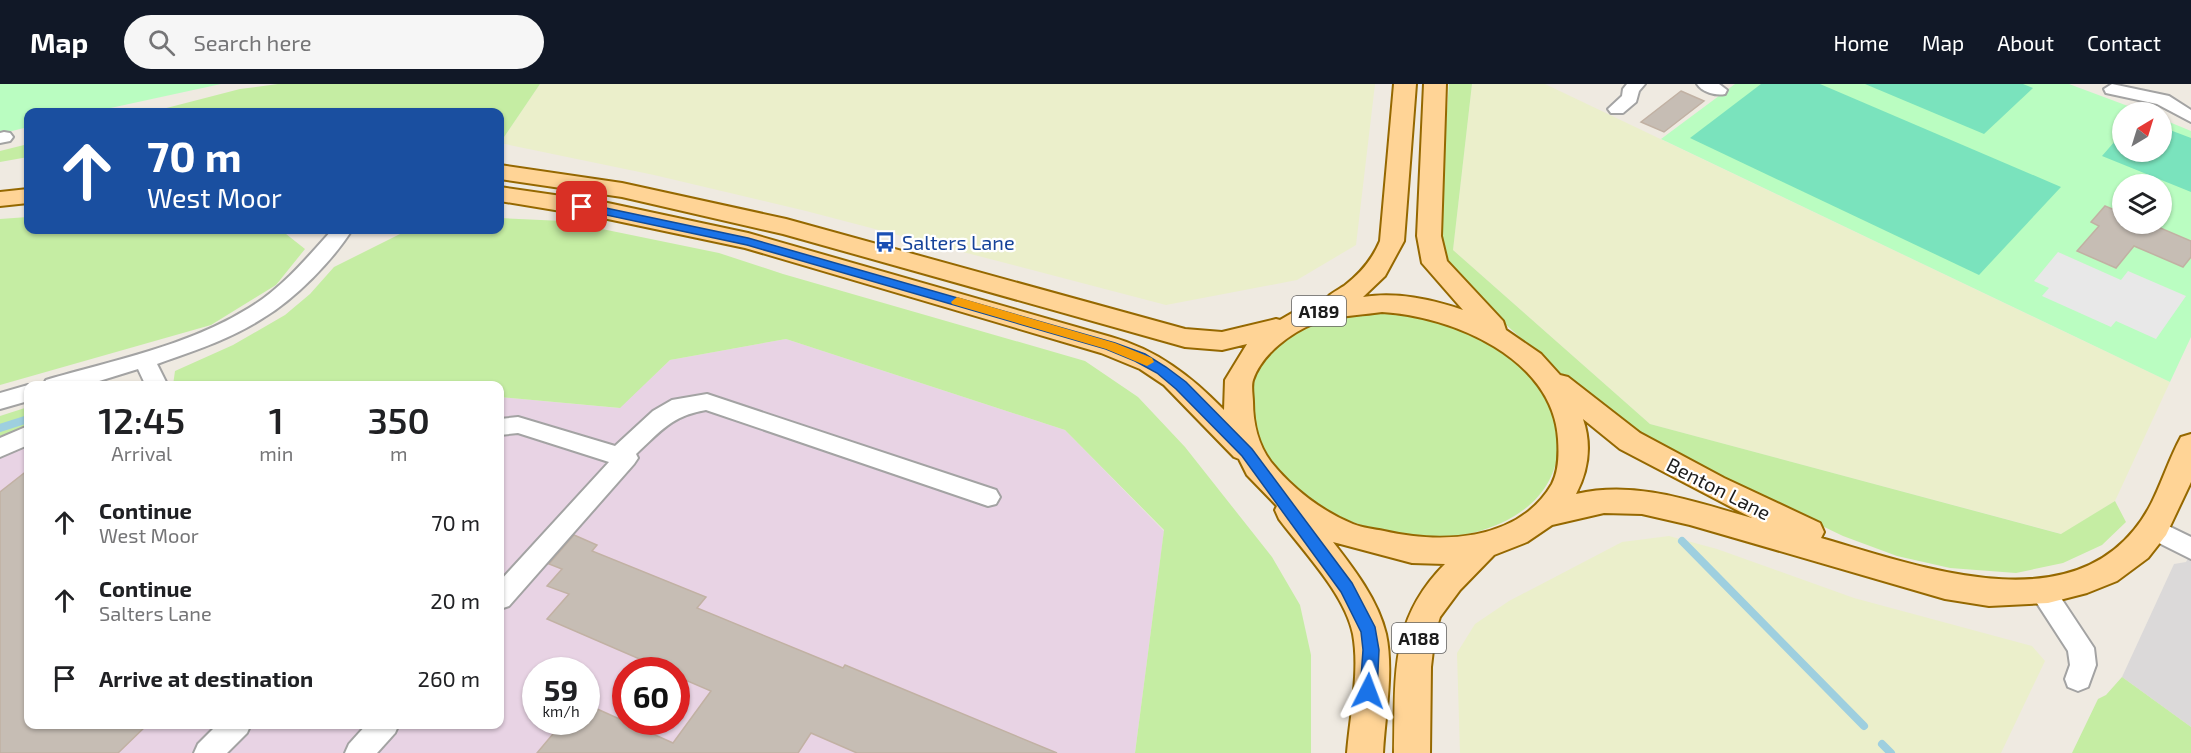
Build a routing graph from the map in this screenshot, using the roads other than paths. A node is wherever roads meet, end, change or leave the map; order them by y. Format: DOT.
graph roads {
  1 [pos="1405,84"];
  2 [pos="1435,84"];
  3 [pos="1637,84"];
  4 [pos="2176,84"];
  5 [pos="2112,89"];
  6 [pos="2163,100"];
  7 [pos="1617,110"];
  8 [pos="2191,117"];
  9 [pos="504,173"];
  10 [pos="24,178"];
  11 [pos="0,181"];
  12 [pos="504,195"];
  13 [pos="24,196"];
  14 [pos="0,199"];
  15 [pos="337,234"];
  16 [pos="1331,307"];
  17 [pos="1285,325"];
  18 [pos="1509,343"];
  19 [pos="144,360"];
  20 [pos="1538,368"];
  21 [pos="71,381"];
  22 [pos="154,381"];
  23 [pos="24,394"];
  24 [pos="0,401"];
  25 [pos="504,427"];
  26 [pos="24,437"];
  27 [pos="2191,445"];
  28 [pos="0,448"];
  29 [pos="1247,453"];
  30 [pos="619,456"];
  31 [pos="1279,493"];
  32 [pos="988,497"];
  33 [pos="1544,515"];
  34 [pos="2154,529"];
  35 [pos="1483,546"];
  36 [pos="2191,549"];
  37 [pos="1918,579"];
  38 [pos="2042,591"];
  39 [pos="504,594"];
  40 [pos="2078,679"];
  41 [pos="232,729"];
  42 [pos="381,729"];
  43 [pos="208,753"];
  44 [pos="359,753"];
  45 [pos="1365,753"];
  46 [pos="1413,753"];
  1 -- 16 [label="main road, A189"];
  2 -- 18 [label="main road, A189"];
  3 -- 7 [label="street"];
  4 -- 6 [label="street"];
  5 -- 6 [label="street"];
  6 -- 8 [label="street"];
  9 -- 17 [label="main road, A189"];
  10 -- 11 [label="main road"];
  12 -- 29 [label="main road, A189"];
  13 -- 14 [label="main road"];
  15 -- 19 [label="street"];
  16 -- 17 [label="main road, A189"];
  16 -- 18 [label="main road, A189"];
  17 -- 29 [label="main road, A189"];
  18 -- 20 [label="main road, A189"];
  19 -- 21 [label="street"];
  19 -- 22 [label="street"];
  20 -- 33 [label="main road, A189"];
  20 -- 37 [label="main road, Benton Lane"];
  23 -- 24 [label="street"];
  25 -- 30 [label="street"];
  26 -- 28 [label="street"];
  27 -- 34 [label="main road, Benton Lane"];
  29 -- 31 [label="main road, A189"];
  30 -- 32 [label="street"];
  30 -- 39 [label="street"];
  31 -- 35 [label="main road, A189"];
  31 -- 45 [label="main road, A188"];
  33 -- 35 [label="main road, A189"];
  33 -- 37 [label="main road, Benton Lane"];
  34 -- 36 [label="street"];
  34 -- 38 [label="main road, Benton Lane"];
  35 -- 46 [label="main road, A188"];
  37 -- 38 [label="main road, Benton Lane"];
  38 -- 40 [label="street"];
  41 -- 43 [label="street"];
  42 -- 44 [label="street"];
}
